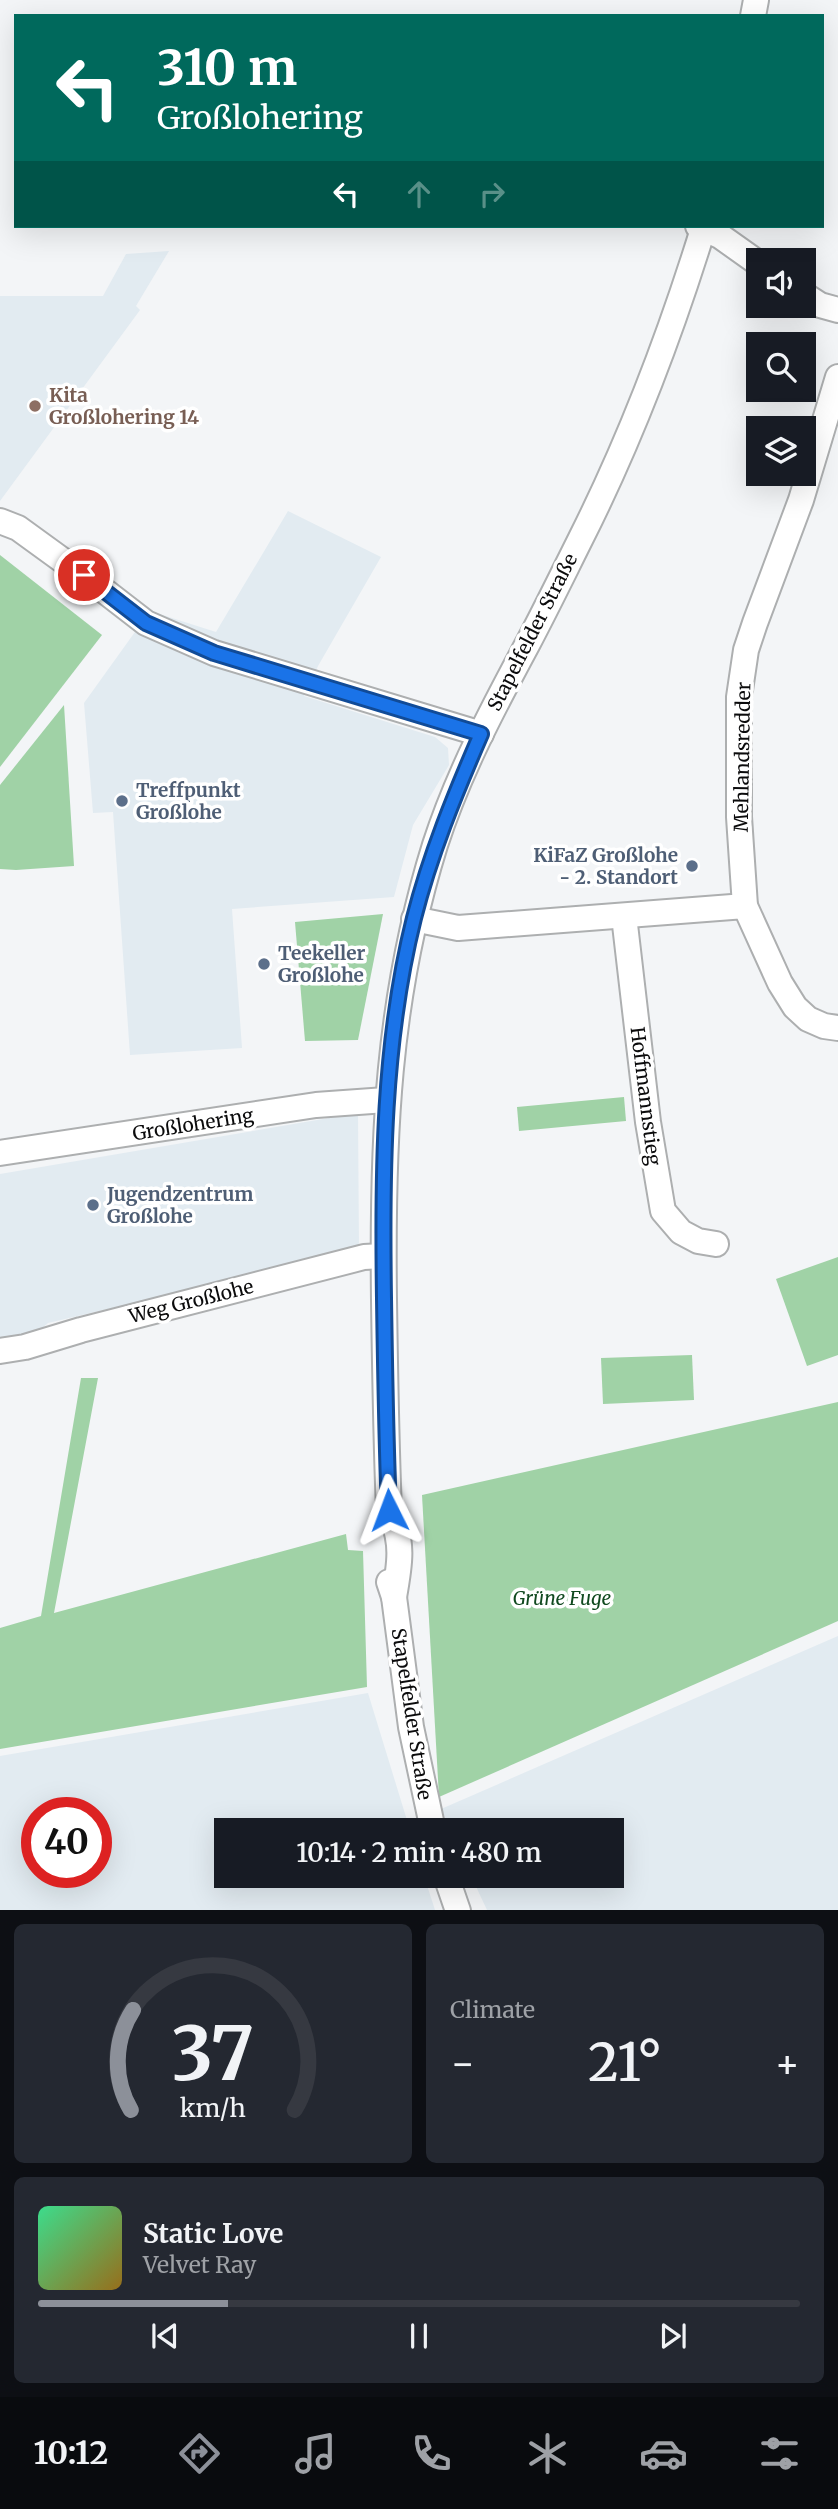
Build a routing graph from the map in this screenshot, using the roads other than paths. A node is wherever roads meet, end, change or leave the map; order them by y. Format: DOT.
graph roads {
  1 [pos="702,228"];
  2 [pos="704,228"];
  3 [pos="746,254"];
  4 [pos="816,302"];
  5 [pos="838,310"];
  6 [pos="838,377"];
  7 [pos="0,521"];
  8 [pos="481,734"];
  9 [pos="745,906"];
  10 [pos="624,916"];
  11 [pos="414,919"];
  12 [pos="838,1028"];
  13 [pos="386,1100"];
  14 [pos="0,1153"];
  15 [pos="716,1244"];
  16 [pos="383,1256"];
  17 [pos="0,1351"];
  18 [pos="430,1818"];
  19 [pos="450,1888"];
  20 [pos="458,1910"];
  1 -- 8 [label="street, Stapelfelder Straße"];
  2 -- 3 [label="street"];
  4 -- 5 [label="street"];
  6 -- 9 [label="street, Mehlandsredder"];
  7 -- 8 [label="street"];
  8 -- 11 [label="street, Stapelfelder Straße"];
  9 -- 10 [label="street"];
  9 -- 12 [label="street, Mehlandsredder"];
  10 -- 11 [label="street"];
  10 -- 15 [label="street, Hoffmannstieg"];
  11 -- 13 [label="street, Stapelfelder Straße"];
  13 -- 14 [label="street, Großlohering"];
  13 -- 16 [label="street, Stapelfelder Straße"];
  16 -- 17 [label="street, Weg Großlohe"];
  16 -- 18 [label="street, Stapelfelder Straße"];
  19 -- 20 [label="street"];
}
